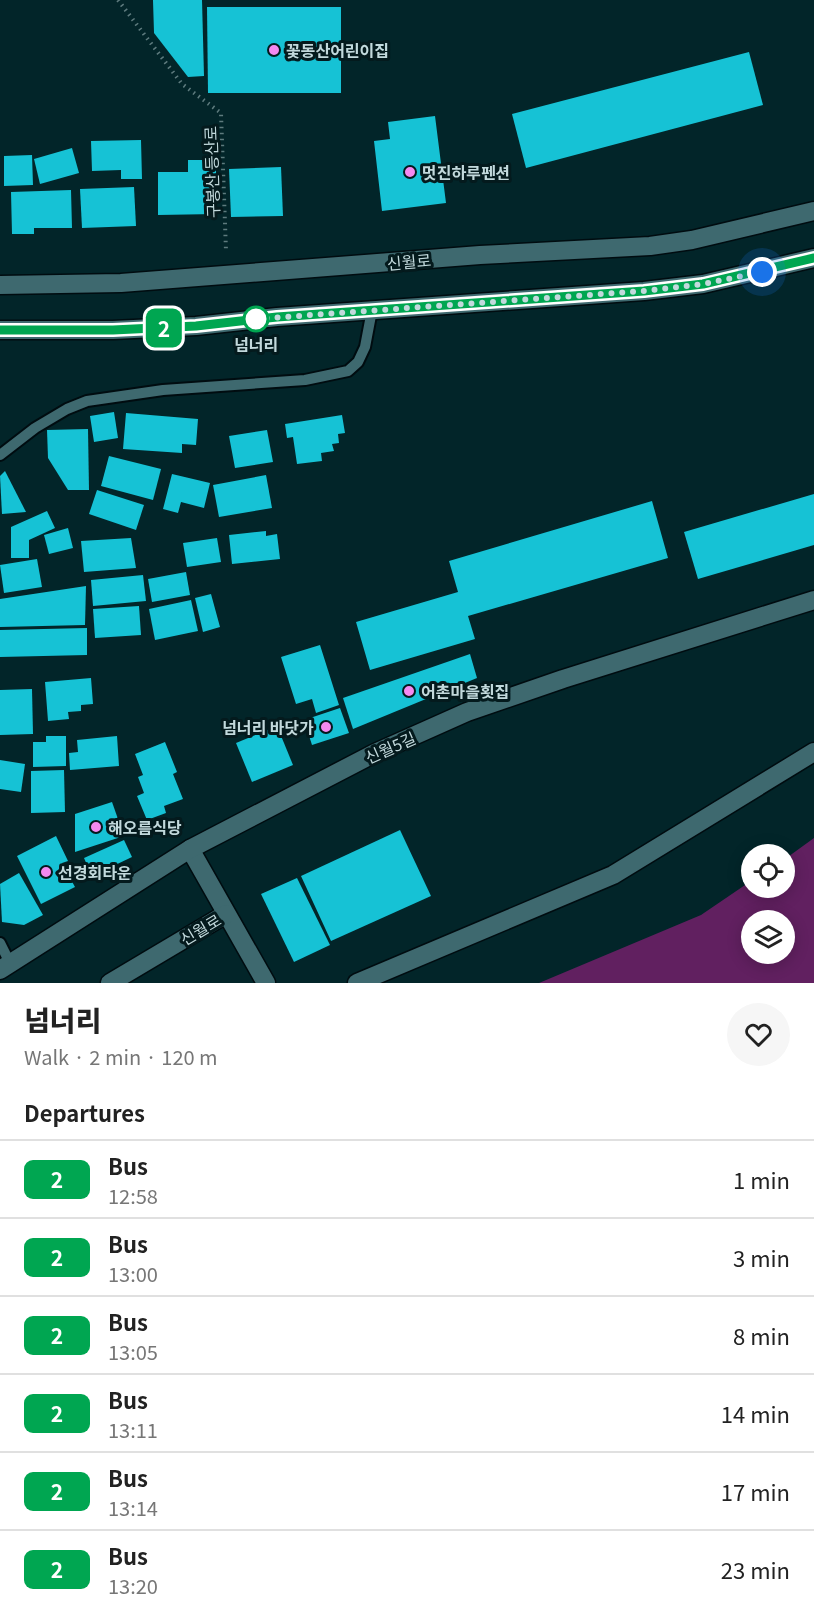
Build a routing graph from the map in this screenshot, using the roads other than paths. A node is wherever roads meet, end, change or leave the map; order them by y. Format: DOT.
graph roads {
  1 [pos="814,211"];
  2 [pos="814,258"];
  3 [pos="0,285"];
  4 [pos="372,310"];
  5 [pos="0,330"];
  6 [pos="0,455"];
  7 [pos="814,600"];
  8 [pos="814,752"];
  9 [pos="190,849"];
  10 [pos="226,914"];
  11 [pos="0,944"];
  12 [pos="5,966"];
  13 [pos="110,983"];
  14 [pos="266,983"];
  15 [pos="357,983"];
  1 -- 3 [label="street, 신월로"];
  2 -- 4 [label="street"];
  4 -- 5 [label="street"];
  4 -- 6 [label="lane"];
  7 -- 9 [label="street, 신월5길"];
  8 -- 15 [label="street"];
  9 -- 10 [label="street, 신월로"];
  9 -- 12 [label="street, 신월5길"];
  10 -- 13 [label="street, 신월로"];
  10 -- 14 [label="street"];
  11 -- 12 [label="lane"];
}
